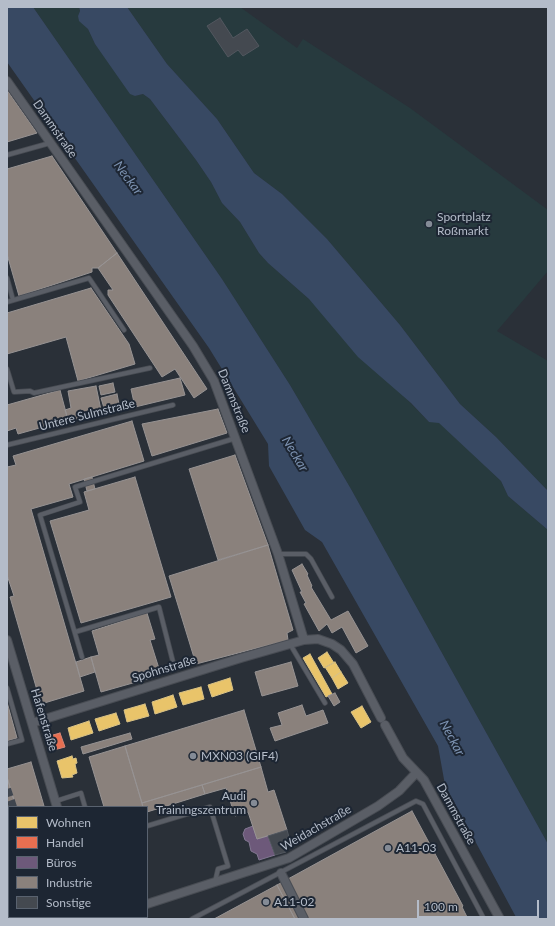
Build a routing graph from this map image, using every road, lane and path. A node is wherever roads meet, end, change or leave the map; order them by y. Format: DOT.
graph roads {
  1 [pos="7,81"];
  2 [pos="50,142"];
  3 [pos="7,155"];
  4 [pos="7,278"];
  5 [pos="13,300"];
  6 [pos="7,302"];
  7 [pos="124,330"];
  8 [pos="150,368"];
  9 [pos="7,369"];
  10 [pos="172,405"];
  11 [pos="236,438"];
  12 [pos="7,445"];
  13 [pos="278,554"];
  14 [pos="332,597"];
  15 [pos="75,632"];
  16 [pos="7,640"];
  17 [pos="304,640"];
  18 [pos="290,644"];
  19 [pos="82,657"];
  20 [pos="174,666"];
  21 [pos="7,688"];
  22 [pos="325,703"];
  23 [pos="32,723"];
  24 [pos="7,744"];
  25 [pos="416,773"];
  26 [pos="56,804"];
  27 [pos="86,806"];
  28 [pos="148,826"];
  29 [pos="281,873"];
  30 [pos="215,882"];
  31 [pos="148,904"];
  32 [pos="192,919"];
  33 [pos="304,919"];
  34 [pos="484,919"];
  35 [pos="500,919"];
  1 -- 2 [label="street, Dammstraße"];
  2 -- 3 [label="lane"];
  2 -- 11 [label="street, Dammstraße"];
  4 -- 5 [label="lane"];
  5 -- 6 [label="lane"];
  5 -- 7 [label="lane"];
  8 -- 9 [label="lane"];
  10 -- 12 [label="lane, Untere Sulmstraße"];
  11 -- 13 [label="street, Dammstraße"];
  11 -- 15 [label="lane"];
  13 -- 14 [label="lane"];
  13 -- 17 [label="street, Dammstraße"];
  15 -- 19 [label="lane"];
  15 -- 20 [label="lane"];
  16 -- 23 [label="street, Hafenstraße"];
  17 -- 18 [label="street, Spohnstraße"];
  17 -- 25 [label="street, Dammstraße"];
  18 -- 22 [label="lane"];
  18 -- 23 [label="street, Spohnstraße"];
  21 -- 24 [label="lane"];
  23 -- 26 [label="street, Hafenstraße"];
  25 -- 30 [label="street, Weidachstraße"];
  25 -- 35 [label="street, Dammstraße"];
  26 -- 27 [label="lane"];
  28 -- 30 [label="lane"];
  29 -- 32 [label="lane"];
  29 -- 33 [label="street"];
  29 -- 34 [label="lane"];
  30 -- 31 [label="street, Weidachstraße"];
}
